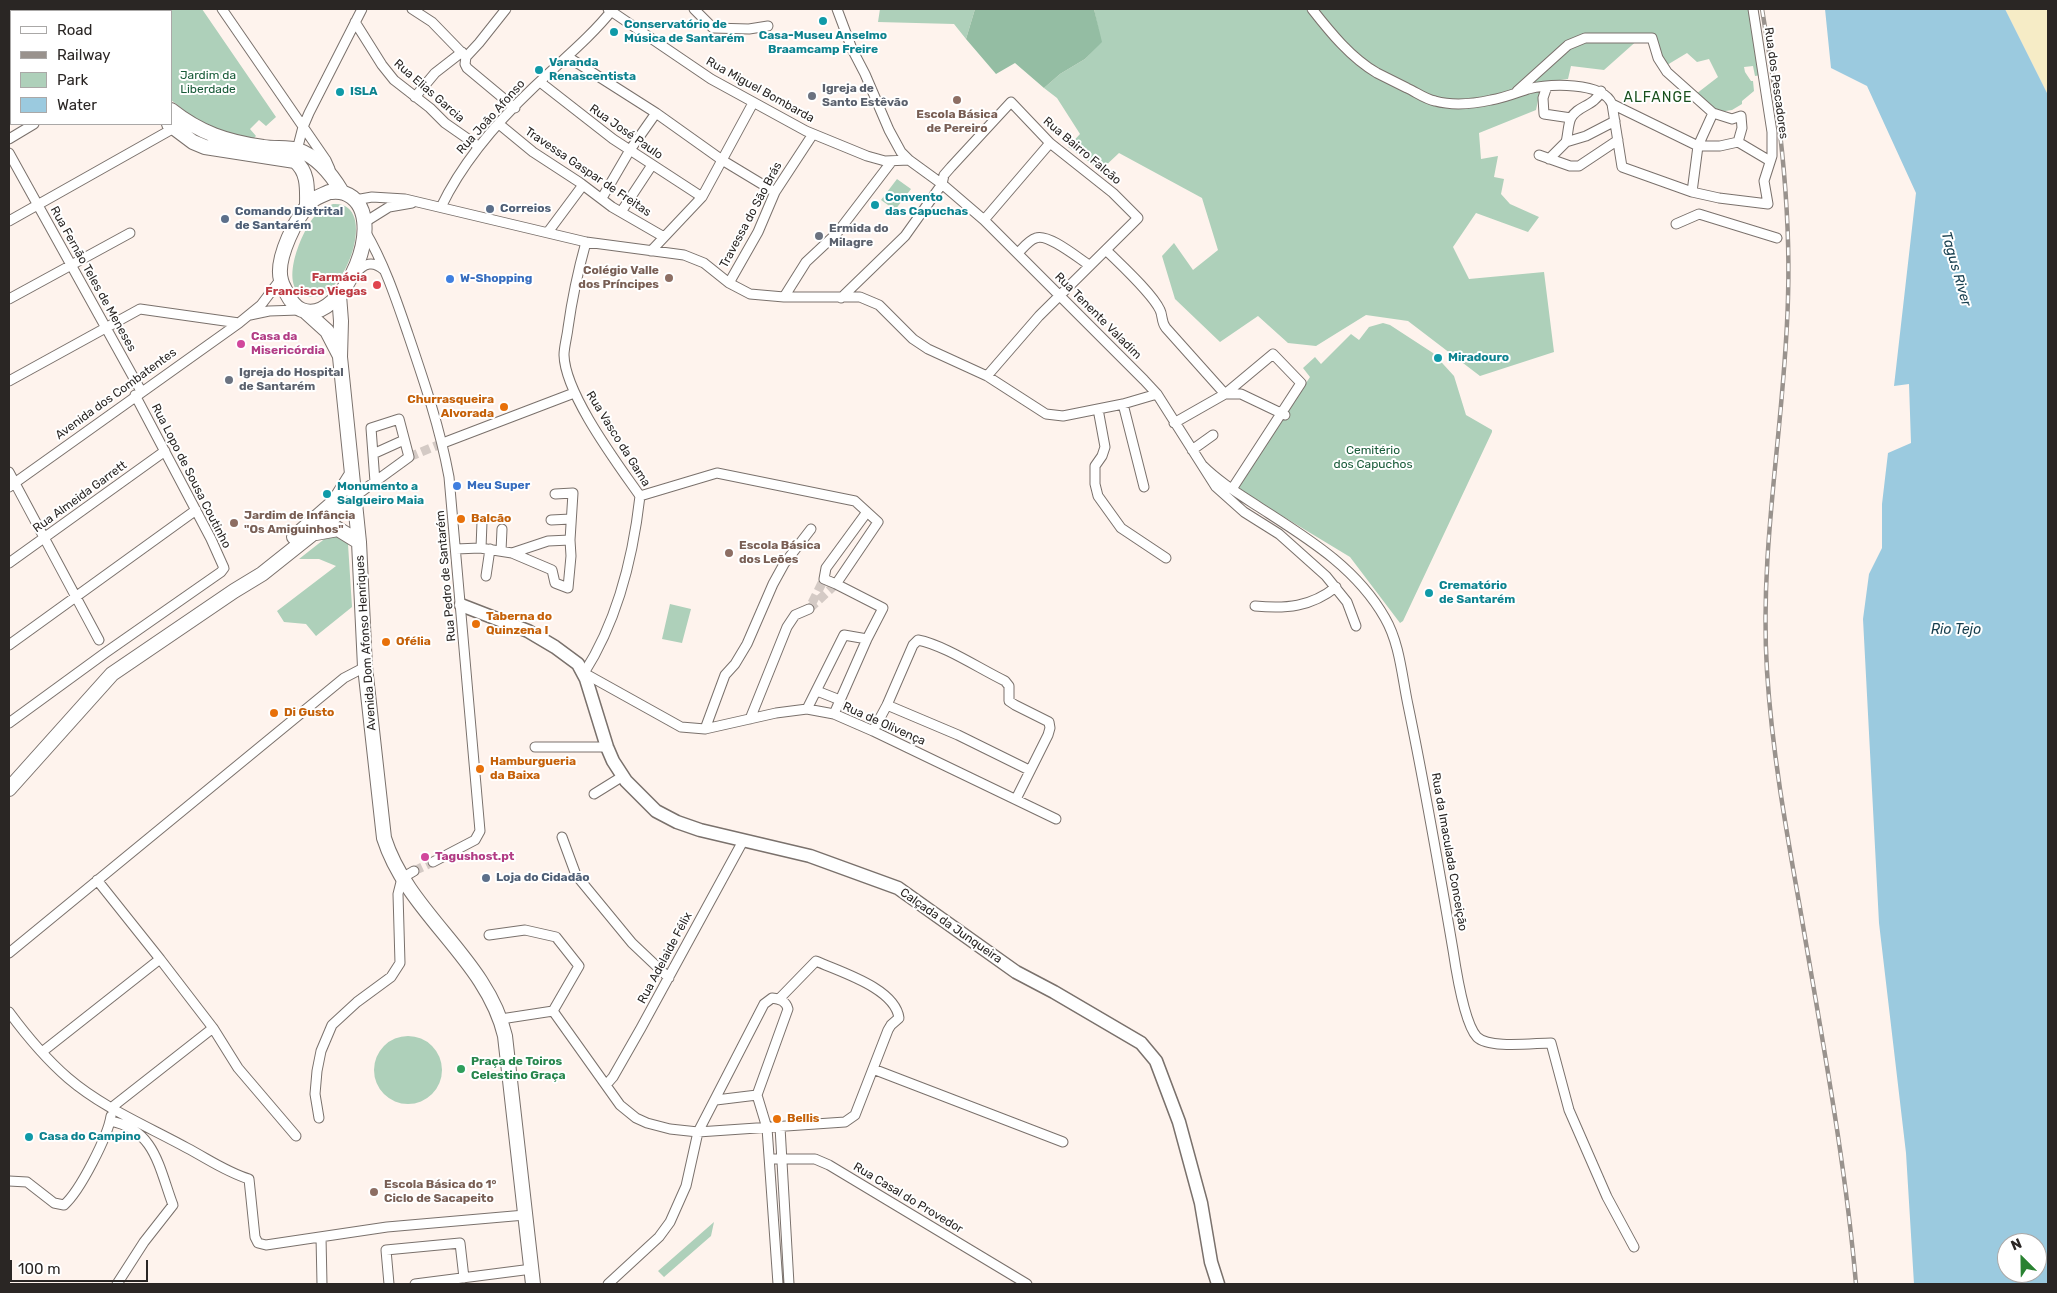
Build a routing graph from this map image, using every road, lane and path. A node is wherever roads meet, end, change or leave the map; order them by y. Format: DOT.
graph roads {
  1 [pos="222,9"];
  2 [pos="362,9"];
  3 [pos="412,9"];
  4 [pos="506,9"];
  5 [pos="611,9"];
  6 [pos="694,9"];
  7 [pos="837,9"];
  8 [pos="1312,9"];
  9 [pos="1753,9"];
  10 [pos="355,22"];
  11 [pos="768,26"];
  12 [pos="464,54"];
  13 [pos="568,57"];
  14 [pos="540,82"];
  15 [pos="1547,86"];
  16 [pos="1601,91"];
  17 [pos="1514,94"];
  18 [pos="415,97"];
  19 [pos="753,103"];
  20 [pos="1612,104"];
  21 [pos="515,108"];
  22 [pos="172,111"];
  23 [pos="656,113"];
  24 [pos="1713,113"];
  25 [pos="1571,118"];
  26 [pos="1615,121"];
  27 [pos="499,124"];
  28 [pos="32,125"];
  29 [pos="172,126"];
  30 [pos="303,128"];
  31 [pos="813,134"];
  32 [pos="9,139"];
  33 [pos="1618,140"];
  34 [pos="1566,142"];
  35 [pos="1738,142"];
  36 [pos="1050,143"];
  37 [pos="478,146"];
  38 [pos="1698,146"];
  39 [pos="297,150"];
  40 [pos="630,150"];
  41 [pos="9,153"];
  42 [pos="1539,155"];
  43 [pos="1549,159"];
  44 [pos="722,160"];
  45 [pos="909,160"];
  46 [pos="892,161"];
  47 [pos="1770,161"];
  48 [pos="652,165"];
  49 [pos="331,174"];
  50 [pos="942,184"];
  51 [pos="583,185"];
  52 [pos="342,192"];
  53 [pos="775,192"];
  54 [pos="1692,192"];
  55 [pos="702,196"];
  56 [pos="602,198"];
  57 [pos="355,200"];
  58 [pos="418,202"];
  59 [pos="38,205"];
  60 [pos="307,207"];
  61 [pos="441,207"];
  62 [pos="621,212"];
  63 [pos="984,220"];
  64 [pos="9,222"];
  65 [pos="1676,224"];
  66 [pos="365,227"];
  67 [pos="548,232"];
  68 [pos="130,233"];
  69 [pos="664,237"];
  70 [pos="1777,238"];
  71 [pos="586,242"];
  72 [pos="1106,250"];
  73 [pos="651,251"];
  74 [pos="1018,253"];
  75 [pos="72,264"];
  76 [pos="1089,266"];
  77 [pos="384,270"];
  78 [pos="350,279"];
  79 [pos="280,280"];
  80 [pos="729,283"];
  81 [pos="1060,294"];
  82 [pos="339,295"];
  83 [pos="784,297"];
  84 [pos="841,298"];
  85 [pos="9,299"];
  86 [pos="303,311"];
  87 [pos="248,316"];
  88 [pos="239,322"];
  89 [pos="106,327"];
  90 [pos="340,356"];
  91 [pos="987,376"];
  92 [pos="9,381"];
  93 [pos="138,393"];
  94 [pos="574,393"];
  95 [pos="1157,394"];
  96 [pos="1225,394"];
  97 [pos="1123,404"];
  98 [pos="1098,409"];
  99 [pos="1283,414"];
  100 [pos="1174,423"];
  101 [pos="1212,435"];
  102 [pos="404,440"];
  103 [pos="443,443"];
  104 [pos="1192,450"];
  105 [pos="165,451"];
  106 [pos="373,454"];
  107 [pos="1202,464"];
  108 [pos="9,472"];
  109 [pos="352,474"];
  110 [pos="375,482"];
  111 [pos="12,485"];
  112 [pos="1144,487"];
  113 [pos="1232,489"];
  114 [pos="555,494"];
  115 [pos="640,496"];
  116 [pos="355,498"];
  117 [pos="196,510"];
  118 [pos="867,512"];
  119 [pos="572,519"];
  120 [pos="551,520"];
  121 [pos="482,522"];
  122 [pos="502,529"];
  123 [pos="811,529"];
  124 [pos="314,533"];
  125 [pos="45,538"];
  126 [pos="570,540"];
  127 [pos="358,542"];
  128 [pos="456,549"];
  129 [pos="486,549"];
  130 [pos="501,551"];
  131 [pos="512,553"];
  132 [pos="1166,558"];
  133 [pos="9,563"];
  134 [pos="486,576"];
  135 [pos="836,584"];
  136 [pos="1336,587"];
  137 [pos="234,591"];
  138 [pos="77,596"];
  139 [pos="461,605"];
  140 [pos="1255,606"];
  141 [pos="809,609"];
  142 [pos="1356,626"];
  143 [pos="867,639"];
  144 [pos="99,640"];
  145 [pos="9,645"];
  146 [pos="365,667"];
  147 [pos="584,673"];
  148 [pos="817,691"];
  149 [pos="840,700"];
  150 [pos="887,705"];
  151 [pos="807,709"];
  152 [pos="834,714"];
  153 [pos="750,719"];
  154 [pos="9,723"];
  155 [pos="705,729"];
  156 [pos="873,731"];
  157 [pos="535,747"];
  158 [pos="607,747"];
  159 [pos="1029,770"];
  160 [pos="623,776"];
  161 [pos="9,789"];
  162 [pos="594,794"];
  163 [pos="1016,799"];
  164 [pos="1056,819"];
  165 [pos="562,837"];
  166 [pos="743,841"];
  167 [pos="433,862"];
  168 [pos="408,875"];
  169 [pos="97,880"];
  170 [pos="490,935"];
  171 [pos="9,953"];
  172 [pos="160,959"];
  173 [pos="669,978"];
  174 [pos="779,999"];
  175 [pos="553,1011"];
  176 [pos="9,1012"];
  177 [pos="501,1019"];
  178 [pos="213,1028"];
  179 [pos="42,1052"];
  180 [pos="873,1069"];
  181 [pos="606,1085"];
  182 [pos="757,1095"];
  183 [pos="716,1100"];
  184 [pos="112,1108"];
  185 [pos="319,1118"];
  186 [pos="110,1121"];
  187 [pos="780,1127"];
  188 [pos="767,1128"];
  189 [pos="698,1132"];
  190 [pos="296,1136"];
  191 [pos="1063,1142"];
  192 [pos="770,1159"];
  193 [pos="781,1159"];
  194 [pos="9,1181"];
  195 [pos="525,1215"];
  196 [pos="321,1237"];
  197 [pos="1634,1247"];
  198 [pos="532,1269"];
  199 [pos="464,1278"];
  200 [pos="117,1284"];
  201 [pos="322,1284"];
  202 [pos="389,1284"];
  203 [pos="416,1284"];
  204 [pos="533,1284"];
  205 [pos="608,1284"];
  206 [pos="778,1284"];
  207 [pos="789,1284"];
  208 [pos="1027,1284"];
  209 [pos="1218,1284"];
  1 -- 30 [label="street"];
  2 -- 10 [label="street"];
  3 -- 12 [label="street"];
  4 -- 12 [label="street"];
  5 -- 13 [label="street, Rua João Afonso"];
  5 -- 19 [label="street, Rua Miguel Bombarda"];
  6 -- 11 [label="street"];
  7 -- 45 [label="street, Rua Tenente Valadim"];
  8 -- 17 [label="street"];
  9 -- 47 [label="street, Rua dos Pescadores"];
  10 -- 18 [label="street, Rua Elias Garcia"];
  10 -- 30 [label="street"];
  12 -- 18 [label="street"];
  12 -- 21 [label="street"];
  13 -- 14 [label="street, Rua João Afonso"];
  13 -- 23 [label="street"];
  14 -- 21 [label="street, Rua João Afonso"];
  14 -- 40 [label="street, Rua José Paulo"];
  15 -- 16 [label="street"];
  15 -- 17 [label="street"];
  15 -- 25 [label="street"];
  16 -- 20 [label="street"];
  16 -- 25 [label="street"];
  17 -- 24 [label="street"];
  18 -- 37 [label="street, Rua Elias Garcia"];
  19 -- 31 [label="street, Rua Miguel Bombarda"];
  19 -- 44 [label="street"];
  20 -- 26 [label="street"];
  20 -- 38 [label="street"];
  21 -- 27 [label="street, Rua João Afonso"];
  22 -- 39 [label="main road"];
  23 -- 40 [label="street"];
  23 -- 44 [label="street"];
  24 -- 35 [label="street"];
  24 -- 38 [label="street"];
  25 -- 34 [label="street"];
  26 -- 33 [label="street"];
  26 -- 34 [label="street"];
  27 -- 37 [label="street, Rua João Afonso"];
  27 -- 51 [label="street, Travessa Gaspar de Freitas"];
  28 -- 32 [label="street"];
  29 -- 59 [label="street"];
  29 -- 60 [label="main road"];
  30 -- 39 [label="street"];
  30 -- 49 [label="street"];
  31 -- 46 [label="street, Rua Miguel Bombarda"];
  31 -- 53 [label="street, Travessa do São Brás"];
  33 -- 43 [label="street"];
  33 -- 54 [label="street"];
  34 -- 43 [label="street"];
  35 -- 38 [label="street"];
  35 -- 47 [label="street"];
  36 -- 50 [label="street, Rua Bairro Falcão"];
  36 -- 63 [label="street"];
  36 -- 72 [label="street, Rua Bairro Falcão"];
  37 -- 61 [label="street, Rua João Afonso"];
  38 -- 54 [label="street"];
  39 -- 49 [label="main road"];
  40 -- 48 [label="street, Rua José Paulo"];
  40 -- 56 [label="street"];
  41 -- 59 [label="street, Rua Fernão Teles de Meneses"];
  42 -- 43 [label="street"];
  44 -- 53 [label="street"];
  44 -- 55 [label="street"];
  45 -- 46 [label="street, Rua Miguel Bombarda"];
  45 -- 50 [label="street, Rua Tenente Valadim"];
  46 -- 83 [label="street"];
  47 -- 54 [label="street, Rua dos Pescadores"];
  48 -- 55 [label="street, Rua José Paulo"];
  48 -- 62 [label="street"];
  49 -- 52 [label="main road"];
  50 -- 63 [label="street, Rua Tenente Valadim"];
  50 -- 84 [label="street"];
  51 -- 56 [label="street, Travessa Gaspar de Freitas"];
  51 -- 67 [label="street"];
  52 -- 57 [label="main road"];
  52 -- 60 [label="main road"];
  53 -- 80 [label="street, Travessa do São Brás"];
  55 -- 69 [label="street"];
  56 -- 62 [label="street, Travessa Gaspar de Freitas"];
  57 -- 58 [label="street"];
  57 -- 66 [label="main road"];
  58 -- 61 [label="street"];
  58 -- 66 [label="street"];
  59 -- 64 [label="street"];
  59 -- 75 [label="street, Rua Fernão Teles de Meneses"];
  60 -- 79 [label="main road"];
  61 -- 67 [label="street"];
  62 -- 69 [label="street, Travessa Gaspar de Freitas"];
  63 -- 74 [label="street, Rua Tenente Valadim"];
  65 -- 70 [label="street"];
  66 -- 77 [label="street, Rua Pedro de Santarém"];
  66 -- 78 [label="main road"];
  67 -- 71 [label="street"];
  68 -- 75 [label="street"];
  69 -- 73 [label="street"];
  71 -- 73 [label="street"];
  71 -- 94 [label="street, Rua Vasco da Gama"];
  72 -- 76 [label="street"];
  72 -- 96 [label="street"];
  73 -- 80 [label="street"];
  74 -- 76 [label="street"];
  74 -- 81 [label="street, Rua Tenente Valadim"];
  75 -- 85 [label="street"];
  75 -- 89 [label="street, Rua Fernão Teles de Meneses"];
  76 -- 81 [label="street"];
  77 -- 78 [label="street"];
  77 -- 103 [label="street, Rua Pedro de Santarém"];
  78 -- 82 [label="main road"];
  79 -- 86 [label="main road"];
  79 -- 87 [label="street"];
  80 -- 83 [label="street"];
  81 -- 91 [label="street"];
  81 -- 95 [label="street, Rua Tenente Valadim"];
  82 -- 86 [label="main road"];
  82 -- 90 [label="main road, Avenida Dom Afonso Henriques"];
  83 -- 84 [label="street"];
  84 -- 91 [label="street"];
  86 -- 87 [label="street"];
  86 -- 90 [label="main road, Avenida Dom Afonso Henriques"];
  87 -- 88 [label="street, Avenida dos Combatentes"];
  88 -- 89 [label="street"];
  88 -- 93 [label="street, Avenida dos Combatentes"];
  89 -- 92 [label="street"];
  89 -- 93 [label="street, Rua Fernão Teles de Meneses"];
  90 -- 109 [label="main road, Avenida Dom Afonso Henriques"];
  91 -- 98 [label="street"];
  93 -- 105 [label="street, Rua Lopo de Sousa Coutinho"];
  93 -- 111 [label="street, Avenida dos Combatentes"];
  94 -- 103 [label="street"];
  94 -- 115 [label="street, Rua Vasco da Gama"];
  95 -- 97 [label="street"];
  95 -- 100 [label="street, Rua Tenente Valadim"];
  96 -- 99 [label="street"];
  96 -- 99 [label="street"];
  96 -- 100 [label="street"];
  97 -- 98 [label="street"];
  97 -- 112 [label="street"];
  98 -- 132 [label="street"];
  99 -- 113 [label="street"];
  100 -- 104 [label="street, Rua Tenente Valadim"];
  101 -- 104 [label="street"];
  102 -- 106 [label="street"];
  102 -- 106 [label="street"];
  102 -- 110 [label="street"];
  103 -- 128 [label="street, Rua Pedro de Santarém"];
  104 -- 107 [label="street, Rua Tenente Valadim"];
  105 -- 117 [label="street, Rua Lopo de Sousa Coutinho"];
  105 -- 125 [label="street, Rua Almeida Garrett"];
  106 -- 110 [label="street"];
  107 -- 113 [label="street, Rua da Imaculada Conceição"];
  107 -- 136 [label="street, Rua Tenente Valadim"];
  108 -- 111 [label="street"];
  109 -- 116 [label="main road, Avenida Dom Afonso Henriques"];
  109 -- 137 [label="main road"];
  110 -- 116 [label="street"];
  111 -- 125 [label="street"];
  113 -- 197 [label="street, Rua da Imaculada Conceição"];
  114 -- 119 [label="street"];
  115 -- 118 [label="street"];
  115 -- 147 [label="street, Rua Vasco da Gama"];
  116 -- 124 [label="main road"];
  116 -- 127 [label="main road, Avenida Dom Afonso Henriques"];
  117 -- 138 [label="street"];
  117 -- 154 [label="street, Rua Lopo de Sousa Coutinho"];
  118 -- 135 [label="street"];
  118 -- 135 [label="street"];
  119 -- 120 [label="street"];
  119 -- 126 [label="street"];
  121 -- 129 [label="street"];
  122 -- 130 [label="street"];
  123 -- 155 [label="street"];
  124 -- 127 [label="main road"];
  124 -- 137 [label="main road"];
  125 -- 133 [label="street, Rua Almeida Garrett"];
  125 -- 138 [label="street"];
  126 -- 131 [label="street"];
  126 -- 131 [label="street"];
  127 -- 146 [label="main road, Avenida Dom Afonso Henriques"];
  128 -- 129 [label="street"];
  128 -- 139 [label="street, Rua Pedro de Santarém"];
  129 -- 130 [label="street"];
  129 -- 134 [label="street"];
  130 -- 131 [label="street"];
  135 -- 143 [label="street"];
  136 -- 140 [label="street"];
  136 -- 142 [label="street, Rua Tenente Valadim"];
  137 -- 161 [label="main road"];
  138 -- 144 [label="street"];
  138 -- 145 [label="street"];
  139 -- 147 [label="street"];
  139 -- 167 [label="street, Rua Pedro de Santarém"];
  141 -- 153 [label="street"];
  143 -- 148 [label="street"];
  143 -- 149 [label="street"];
  146 -- 168 [label="main road, Avenida Dom Afonso Henriques"];
  146 -- 169 [label="street"];
  147 -- 155 [label="street, Rua de Olivença"];
  147 -- 158 [label="street, Calçada da Junqueira"];
  148 -- 149 [label="street"];
  148 -- 151 [label="street"];
  149 -- 152 [label="street"];
  150 -- 156 [label="street"];
  150 -- 159 [label="street"];
  150 -- 159 [label="street"];
  151 -- 152 [label="street, Rua de Olivença"];
  151 -- 153 [label="street, Rua de Olivença"];
  152 -- 156 [label="street, Rua de Olivença"];
  153 -- 155 [label="street, Rua de Olivença"];
  156 -- 163 [label="street, Rua de Olivença"];
  157 -- 158 [label="street"];
  158 -- 160 [label="street, Calçada da Junqueira"];
  159 -- 163 [label="street"];
  160 -- 162 [label="street"];
  160 -- 166 [label="street, Calçada da Junqueira"];
  163 -- 164 [label="street, Rua de Olivença"];
  165 -- 173 [label="street"];
  166 -- 173 [label="street, Rua Adelaide Félix"];
  166 -- 209 [label="street, Calçada da Junqueira"];
  168 -- 177 [label="main road, Avenida Dom Afonso Henriques"];
  168 -- 185 [label="street"];
  169 -- 171 [label="street"];
  169 -- 172 [label="street"];
  170 -- 175 [label="street"];
  172 -- 178 [label="street"];
  172 -- 179 [label="street"];
  173 -- 181 [label="street, Rua Adelaide Félix"];
  174 -- 180 [label="street"];
  174 -- 182 [label="street"];
  174 -- 183 [label="street"];
  175 -- 177 [label="street"];
  175 -- 181 [label="street"];
  176 -- 179 [label="street"];
  177 -- 195 [label="main road, Avenida Dom Afonso Henriques"];
  178 -- 184 [label="street"];
  178 -- 190 [label="street"];
  179 -- 184 [label="street"];
  180 -- 187 [label="street"];
  180 -- 191 [label="street"];
  181 -- 189 [label="street"];
  182 -- 183 [label="street"];
  182 -- 188 [label="street"];
  183 -- 189 [label="street"];
  184 -- 186 [label="street"];
  184 -- 196 [label="street"];
  186 -- 194 [label="street"];
  186 -- 200 [label="street"];
  187 -- 188 [label="street"];
  187 -- 193 [label="street"];
  188 -- 189 [label="street"];
  188 -- 192 [label="street"];
  189 -- 205 [label="street"];
  192 -- 193 [label="street, Rua Casal do Provedor"];
  192 -- 206 [label="street"];
  193 -- 207 [label="street"];
  193 -- 208 [label="street, Rua Casal do Provedor"];
  195 -- 196 [label="street"];
  195 -- 198 [label="main road, Avenida Dom Afonso Henriques"];
  196 -- 201 [label="street"];
  198 -- 199 [label="street"];
  198 -- 204 [label="main road, Avenida Dom Afonso Henriques"];
  199 -- 202 [label="street"];
  199 -- 203 [label="street"];
}
